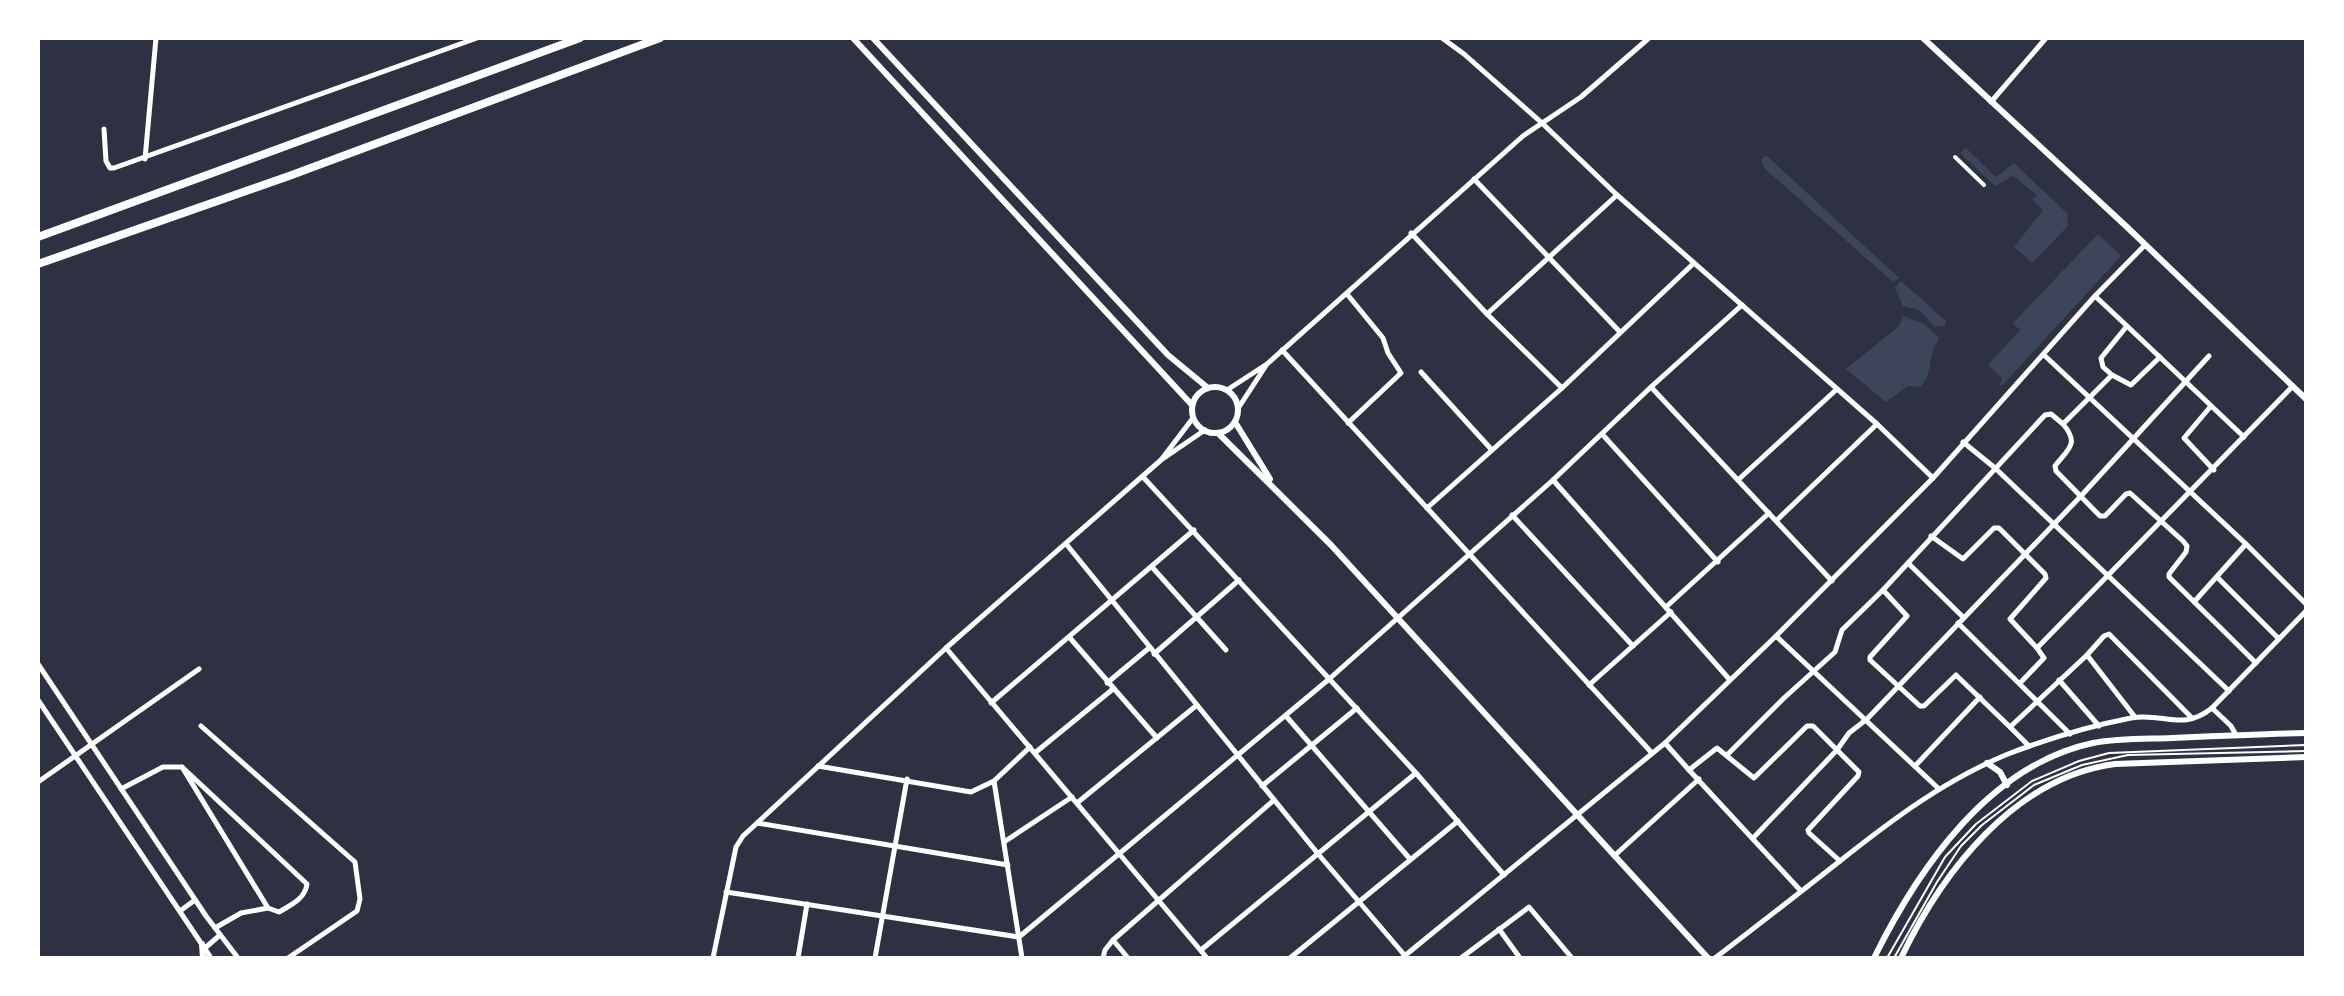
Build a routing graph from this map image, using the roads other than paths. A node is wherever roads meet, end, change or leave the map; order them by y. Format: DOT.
graph roads {
  1 [pos="156,38"];
  2 [pos="477,38"];
  3 [pos="580,38"];
  4 [pos="660,38"];
  5 [pos="853,38"];
  6 [pos="873,38"];
  7 [pos="1442,38"];
  8 [pos="1649,38"];
  9 [pos="1923,38"];
  10 [pos="2046,38"];
  11 [pos="1991,102"];
  12 [pos="1542,123"];
  13 [pos="104,129"];
  14 [pos="1955,157"];
  15 [pos="145,159"];
  16 [pos="1474,179"];
  17 [pos="1984,185"];
  18 [pos="1617,195"];
  19 [pos="1411,233"];
  20 [pos="38,237"];
  21 [pos="2144,246"];
  22 [pos="1549,256"];
  23 [pos="1694,263"];
  24 [pos="38,264"];
  25 [pos="1347,294"];
  26 [pos="2095,296"];
  27 [pos="1742,305"];
  28 [pos="1487,314"];
  29 [pos="2127,326"];
  30 [pos="1620,332"];
  31 [pos="1282,350"];
  32 [pos="2044,355"];
  33 [pos="2209,356"];
  34 [pos="2160,357"];
  35 [pos="1267,364"];
  36 [pos="1421,372"];
  37 [pos="2112,375"];
  38 [pos="2186,382"];
  39 [pos="2293,386"];
  40 [pos="1651,387"];
  41 [pos="1208,388"];
  42 [pos="1562,388"];
  43 [pos="1838,389"];
  44 [pos="1227,390"];
  45 [pos="2090,398"];
  46 [pos="2306,399"];
  47 [pos="1192,405"];
  48 [pos="2211,406"];
  49 [pos="1239,407"];
  50 [pos="1193,418"];
  51 [pos="1235,422"];
  52 [pos="1348,423"];
  53 [pos="1877,424"];
  54 [pos="2063,424"];
  55 [pos="1205,430"];
  56 [pos="1218,433"];
  57 [pos="1602,434"];
  58 [pos="2244,437"];
  59 [pos="2133,439"];
  60 [pos="1963,442"];
  61 [pos="1491,449"];
  62 [pos="1161,460"];
  63 [pos="1995,468"];
  64 [pos="2214,470"];
  65 [pos="1143,477"];
  66 [pos="1933,478"];
  67 [pos="1553,480"];
  68 [pos="1738,480"];
  69 [pos="1274,485"];
  70 [pos="2190,493"];
  71 [pos="2080,497"];
  72 [pos="1427,508"];
  73 [pos="1769,513"];
  74 [pos="1512,515"];
  75 [pos="1777,520"];
  76 [pos="2161,521"];
  77 [pos="2053,525"];
  78 [pos="1194,530"];
  79 [pos="1931,536"];
  80 [pos="2246,544"];
  81 [pos="1067,545"];
  82 [pos="1467,554"];
  83 [pos="2026,554"];
  84 [pos="1718,562"];
  85 [pos="1908,563"];
  86 [pos="1152,567"];
  87 [pos="2109,576"];
  88 [pos="2217,577"];
  89 [pos="1239,580"];
  90 [pos="1832,581"];
  91 [pos="1883,590"];
  92 [pos="1113,602"];
  93 [pos="2194,602"];
  94 [pos="2306,604"];
  95 [pos="1669,610"];
  96 [pos="2306,611"];
  97 [pos="1396,617"];
  98 [pos="1197,618"];
  99 [pos="1961,620"];
  100 [pos="1776,636"];
  101 [pos="1070,638"];
  102 [pos="2279,639"];
  103 [pos="1633,646"];
  104 [pos="946,648"];
  105 [pos="1149,648"];
  106 [pos="2037,648"];
  107 [pos="1226,650"];
  108 [pos="1154,654"];
  109 [pos="2087,655"];
  110 [pos="2256,663"];
  111 [pos="38,664"];
  112 [pos="199,669"];
  113 [pos="1813,673"];
  114 [pos="1328,680"];
  115 [pos="1730,680"];
  116 [pos="2059,680"];
  117 [pos="2021,682"];
  118 [pos="1107,683"];
  119 [pos="1589,685"];
  120 [pos="1897,685"];
  121 [pos="1113,689"];
  122 [pos="2229,691"];
  123 [pos="1980,697"];
  124 [pos="38,700"];
  125 [pos="2037,700"];
  126 [pos="991,703"];
  127 [pos="1197,705"];
  128 [pos="1357,708"];
  129 [pos="2212,708"];
  130 [pos="1286,716"];
  131 [pos="2135,717"];
  132 [pos="1867,719"];
  133 [pos="2193,719"];
  134 [pos="201,726"];
  135 [pos="2099,726"];
  136 [pos="2010,727"];
  137 [pos="2306,733"];
  138 [pos="2070,734"];
  139 [pos="2236,735"];
  140 [pos="1157,738"];
  141 [pos="1665,743"];
  142 [pos="1312,744"];
  143 [pos="91,745"];
  144 [pos="2306,745"];
  145 [pos="1030,747"];
  146 [pos="2029,747"];
  147 [pos="1837,750"];
  148 [pos="2306,751"];
  149 [pos="1036,752"];
  150 [pos="1652,753"];
  151 [pos="1239,755"];
  152 [pos="1727,755"];
  153 [pos="75,756"];
  154 [pos="2306,757"];
  155 [pos="1987,763"];
  156 [pos="817,765"];
  157 [pos="1915,766"];
  158 [pos="182,767"];
  159 [pos="1689,770"];
  160 [pos="1416,773"];
  161 [pos="907,779"];
  162 [pos="1699,779"];
  163 [pos="994,781"];
  164 [pos="38,782"];
  165 [pos="2007,785"];
  166 [pos="1262,786"];
  167 [pos="121,789"];
  168 [pos="1939,789"];
  169 [pos="1072,797"];
  170 [pos="1274,800"];
  171 [pos="1077,803"];
  172 [pos="1370,812"];
  173 [pos="1577,815"];
  174 [pos="1458,821"];
  175 [pos="756,823"];
  176 [pos="1754,837"];
  177 [pos="1004,842"];
  178 [pos="896,845"];
  179 [pos="1120,854"];
  180 [pos="1319,855"];
  181 [pos="1614,856"];
  182 [pos="1410,859"];
  183 [pos="1840,861"];
  184 [pos="1008,865"];
  185 [pos="1504,875"];
  186 [pos="1801,891"];
  187 [pos="726,892"];
  188 [pos="1160,899"];
  189 [pos="195,900"];
  190 [pos="1360,902"];
  191 [pos="807,904"];
  192 [pos="268,908"];
  193 [pos="180,911"];
  194 [pos="882,916"];
  195 [pos="215,928"];
  196 [pos="1499,929"];
  197 [pos="220,935"];
  198 [pos="1019,937"];
  199 [pos="1113,940"];
  200 [pos="204,946"];
  201 [pos="1201,950"];
  202 [pos="1405,957"];
  203 [pos="203,958"];
  204 [pos="211,958"];
  205 [pos="238,958"];
  206 [pos="288,958"];
  207 [pos="713,958"];
  208 [pos="798,958"];
  209 [pos="875,958"];
  210 [pos="1022,958"];
  211 [pos="1103,958"];
  212 [pos="1128,958"];
  213 [pos="1207,958"];
  214 [pos="1290,958"];
  215 [pos="1461,958"];
  216 [pos="1520,958"];
  217 [pos="1572,958"];
  218 [pos="1708,958"];
  219 [pos="1715,958"];
  220 [pos="1874,958"];
  221 [pos="1887,958"];
  222 [pos="1894,958"];
  223 [pos="1901,958"];
  1 -- 15 [label="street"];
  2 -- 15 [label="street"];
  3 -- 20 [label="main road"];
  4 -- 24 [label="main road"];
  5 -- 47 [label="street"];
  6 -- 41 [label="street"];
  7 -- 12 [label="street"];
  8 -- 12 [label="street"];
  9 -- 11 [label="street"];
  10 -- 11 [label="street"];
  11 -- 21 [label="street"];
  12 -- 16 [label="street"];
  12 -- 18 [label="street"];
  13 -- 15 [label="street"];
  14 -- 17 [label="street"];
  16 -- 19 [label="street"];
  16 -- 22 [label="street"];
  18 -- 22 [label="street"];
  18 -- 23 [label="street"];
  19 -- 25 [label="street"];
  19 -- 28 [label="street"];
  21 -- 26 [label="street"];
  21 -- 39 [label="street"];
  22 -- 28 [label="street"];
  22 -- 30 [label="street"];
  23 -- 27 [label="street"];
  23 -- 30 [label="street"];
  25 -- 31 [label="street"];
  25 -- 52 [label="street"];
  26 -- 29 [label="street"];
  26 -- 32 [label="street"];
  27 -- 40 [label="street"];
  27 -- 43 [label="street"];
  28 -- 42 [label="street"];
  29 -- 34 [label="street"];
  29 -- 37 [label="street"];
  30 -- 42 [label="street"];
  31 -- 35 [label="street"];
  31 -- 52 [label="street"];
  32 -- 45 [label="street"];
  32 -- 60 [label="street"];
  33 -- 38 [label="street"];
  34 -- 37 [label="street"];
  34 -- 38 [label="street"];
  35 -- 44 [label="street"];
  35 -- 49 [label="street"];
  36 -- 61 [label="street"];
  37 -- 45 [label="street"];
  38 -- 48 [label="street"];
  38 -- 59 [label="street"];
  39 -- 46 [label="street"];
  39 -- 58 [label="street"];
  40 -- 57 [label="street"];
  40 -- 68 [label="street"];
  41 -- 44 [label="street"];
  41 -- 47 [label="street"];
  42 -- 61 [label="street"];
  43 -- 53 [label="street"];
  43 -- 68 [label="street"];
  44 -- 49 [label="street"];
  45 -- 54 [label="street"];
  45 -- 59 [label="street"];
  47 -- 50 [label="street"];
  48 -- 58 [label="street"];
  48 -- 64 [label="street"];
  49 -- 51 [label="street"];
  50 -- 55 [label="street"];
  50 -- 62 [label="street"];
  51 -- 56 [label="street"];
  51 -- 69 [label="street"];
  52 -- 72 [label="street"];
  53 -- 66 [label="street"];
  53 -- 75 [label="street"];
  54 -- 63 [label="street"];
  54 -- 71 [label="street"];
  55 -- 56 [label="street"];
  55 -- 62 [label="street"];
  56 -- 69 [label="street"];
  57 -- 67 [label="street"];
  57 -- 84 [label="street"];
  58 -- 64 [label="street"];
  59 -- 70 [label="street"];
  59 -- 71 [label="street"];
  60 -- 63 [label="street"];
  60 -- 66 [label="street"];
  61 -- 72 [label="street"];
  62 -- 65 [label="street"];
  63 -- 77 [label="street"];
  63 -- 79 [label="street"];
  64 -- 70 [label="street"];
  65 -- 78 [label="street"];
  65 -- 81 [label="street"];
  66 -- 90 [label="street"];
  67 -- 74 [label="street"];
  67 -- 95 [label="street"];
  68 -- 73 [label="street"];
  69 -- 97 [label="street"];
  70 -- 76 [label="street"];
  70 -- 80 [label="street"];
  71 -- 76 [label="street"];
  71 -- 77 [label="street"];
  72 -- 82 [label="street"];
  73 -- 75 [label="street"];
  73 -- 84 [label="street"];
  74 -- 82 [label="street"];
  74 -- 103 [label="street"];
  75 -- 90 [label="street"];
  76 -- 87 [label="street"];
  76 -- 93 [label="street"];
  77 -- 83 [label="street"];
  77 -- 87 [label="street"];
  78 -- 86 [label="street"];
  78 -- 89 [label="street"];
  79 -- 83 [label="street"];
  79 -- 85 [label="street"];
  80 -- 88 [label="street"];
  80 -- 94 [label="street"];
  81 -- 92 [label="street"];
  81 -- 104 [label="street"];
  82 -- 97 [label="street"];
  82 -- 119 [label="street"];
  83 -- 99 [label="street"];
  83 -- 106 [label="street"];
  84 -- 95 [label="street"];
  85 -- 91 [label="street"];
  85 -- 99 [label="street"];
  86 -- 92 [label="street"];
  86 -- 98 [label="street"];
  87 -- 106 [label="street"];
  87 -- 122 [label="street"];
  88 -- 93 [label="street"];
  88 -- 102 [label="street"];
  89 -- 98 [label="street"];
  89 -- 114 [label="street"];
  90 -- 100 [label="street"];
  91 -- 113 [label="street"];
  91 -- 120 [label="street"];
  92 -- 101 [label="street"];
  92 -- 105 [label="street"];
  93 -- 110 [label="street"];
  95 -- 103 [label="street"];
  95 -- 115 [label="street"];
  96 -- 102 [label="street"];
  97 -- 114 [label="street"];
  97 -- 173 [label="street"];
  98 -- 107 [label="street"];
  98 -- 108 [label="street"];
  99 -- 117 [label="street"];
  99 -- 120 [label="street"];
  100 -- 113 [label="street"];
  100 -- 115 [label="street"];
  101 -- 118 [label="street"];
  101 -- 126 [label="street"];
  102 -- 110 [label="street"];
  103 -- 119 [label="street"];
  104 -- 126 [label="street"];
  104 -- 156 [label="street"];
  105 -- 108 [label="street"];
  105 -- 118 [label="street"];
  106 -- 117 [label="street"];
  108 -- 127 [label="street"];
  109 -- 116 [label="street"];
  109 -- 131 [label="street"];
  109 -- 133 [label="street"];
  110 -- 122 [label="street"];
  111 -- 143 [label="street"];
  112 -- 143 [label="street"];
  113 -- 132 [label="street"];
  113 -- 152 [label="street"];
  114 -- 128 [label="street"];
  114 -- 130 [label="street"];
  115 -- 141 [label="street"];
  116 -- 125 [label="street"];
  116 -- 135 [label="street"];
  117 -- 125 [label="street"];
  118 -- 121 [label="street"];
  119 -- 150 [label="street"];
  120 -- 123 [label="street"];
  120 -- 132 [label="street"];
  121 -- 140 [label="street"];
  121 -- 149 [label="street"];
  122 -- 129 [label="street"];
  123 -- 136 [label="street"];
  123 -- 157 [label="street"];
  124 -- 153 [label="street"];
  125 -- 136 [label="street"];
  125 -- 138 [label="street"];
  126 -- 145 [label="street"];
  127 -- 140 [label="street"];
  127 -- 151 [label="street"];
  128 -- 142 [label="street"];
  128 -- 160 [label="street"];
  129 -- 133 [label="street"];
  129 -- 139 [label="street"];
  130 -- 142 [label="street"];
  130 -- 151 [label="street"];
  131 -- 133 [label="street"];
  131 -- 135 [label="street"];
  132 -- 147 [label="street"];
  132 -- 157 [label="street"];
  134 -- 206 [label="street"];
  135 -- 138 [label="street"];
  136 -- 146 [label="street"];
  137 -- 139 [label="street"];
  138 -- 146 [label="street"];
  139 -- 165 [label="street"];
  140 -- 171 [label="street"];
  141 -- 150 [label="street"];
  141 -- 159 [label="street"];
  142 -- 166 [label="street"];
  142 -- 172 [label="street"];
  143 -- 153 [label="street"];
  143 -- 167 [label="street"];
  144 -- 221 [label="lane"];
  145 -- 149 [label="street"];
  145 -- 163 [label="street"];
  146 -- 155 [label="street"];
  147 -- 152 [label="street"];
  147 -- 176 [label="street"];
  147 -- 183 [label="street"];
  148 -- 222 [label="lane"];
  149 -- 169 [label="street"];
  150 -- 173 [label="street"];
  151 -- 166 [label="street"];
  151 -- 179 [label="street"];
  152 -- 159 [label="street"];
  153 -- 164 [label="street"];
  153 -- 193 [label="street"];
  154 -- 223 [label="street"];
  155 -- 165 [label="street"];
  155 -- 168 [label="street"];
  156 -- 161 [label="street"];
  156 -- 175 [label="street"];
  157 -- 168 [label="street"];
  158 -- 167 [label="street"];
  158 -- 192 [label="street"];
  158 -- 192 [label="street"];
  159 -- 162 [label="street"];
  160 -- 172 [label="street"];
  160 -- 174 [label="street"];
  161 -- 163 [label="street"];
  161 -- 178 [label="street"];
  162 -- 176 [label="street"];
  162 -- 181 [label="street"];
  163 -- 177 [label="street"];
  165 -- 220 [label="street"];
  166 -- 170 [label="street"];
  167 -- 189 [label="street"];
  168 -- 183 [label="street"];
  169 -- 171 [label="street"];
  169 -- 177 [label="street"];
  170 -- 180 [label="street"];
  170 -- 188 [label="street"];
  171 -- 179 [label="street"];
  172 -- 180 [label="street"];
  172 -- 182 [label="street"];
  173 -- 181 [label="street"];
  173 -- 185 [label="street"];
  174 -- 182 [label="street"];
  174 -- 185 [label="street"];
  175 -- 178 [label="street"];
  175 -- 187 [label="street"];
  176 -- 186 [label="street"];
  177 -- 184 [label="street"];
  178 -- 184 [label="street"];
  178 -- 194 [label="street"];
  179 -- 188 [label="street"];
  179 -- 198 [label="street"];
  180 -- 190 [label="street"];
  180 -- 201 [label="street"];
  181 -- 218 [label="street"];
  182 -- 190 [label="street"];
  183 -- 186 [label="street"];
  184 -- 198 [label="street"];
  185 -- 202 [label="street"];
  186 -- 219 [label="street"];
  187 -- 191 [label="street"];
  187 -- 207 [label="street"];
  188 -- 199 [label="street"];
  188 -- 201 [label="street"];
  189 -- 193 [label="street"];
  189 -- 195 [label="street"];
  190 -- 202 [label="street"];
  190 -- 214 [label="street"];
  191 -- 194 [label="street"];
  191 -- 208 [label="street"];
  192 -- 195 [label="street"];
  193 -- 200 [label="street"];
  194 -- 198 [label="street"];
  194 -- 209 [label="street"];
  195 -- 197 [label="street"];
  196 -- 215 [label="street"];
  196 -- 216 [label="street"];
  196 -- 217 [label="street"];
  197 -- 200 [label="street"];
  197 -- 205 [label="street"];
  198 -- 210 [label="street"];
  199 -- 211 [label="street"];
  199 -- 212 [label="street"];
  200 -- 203 [label="street"];
  200 -- 204 [label="street"];
  201 -- 213 [label="street"];
}
